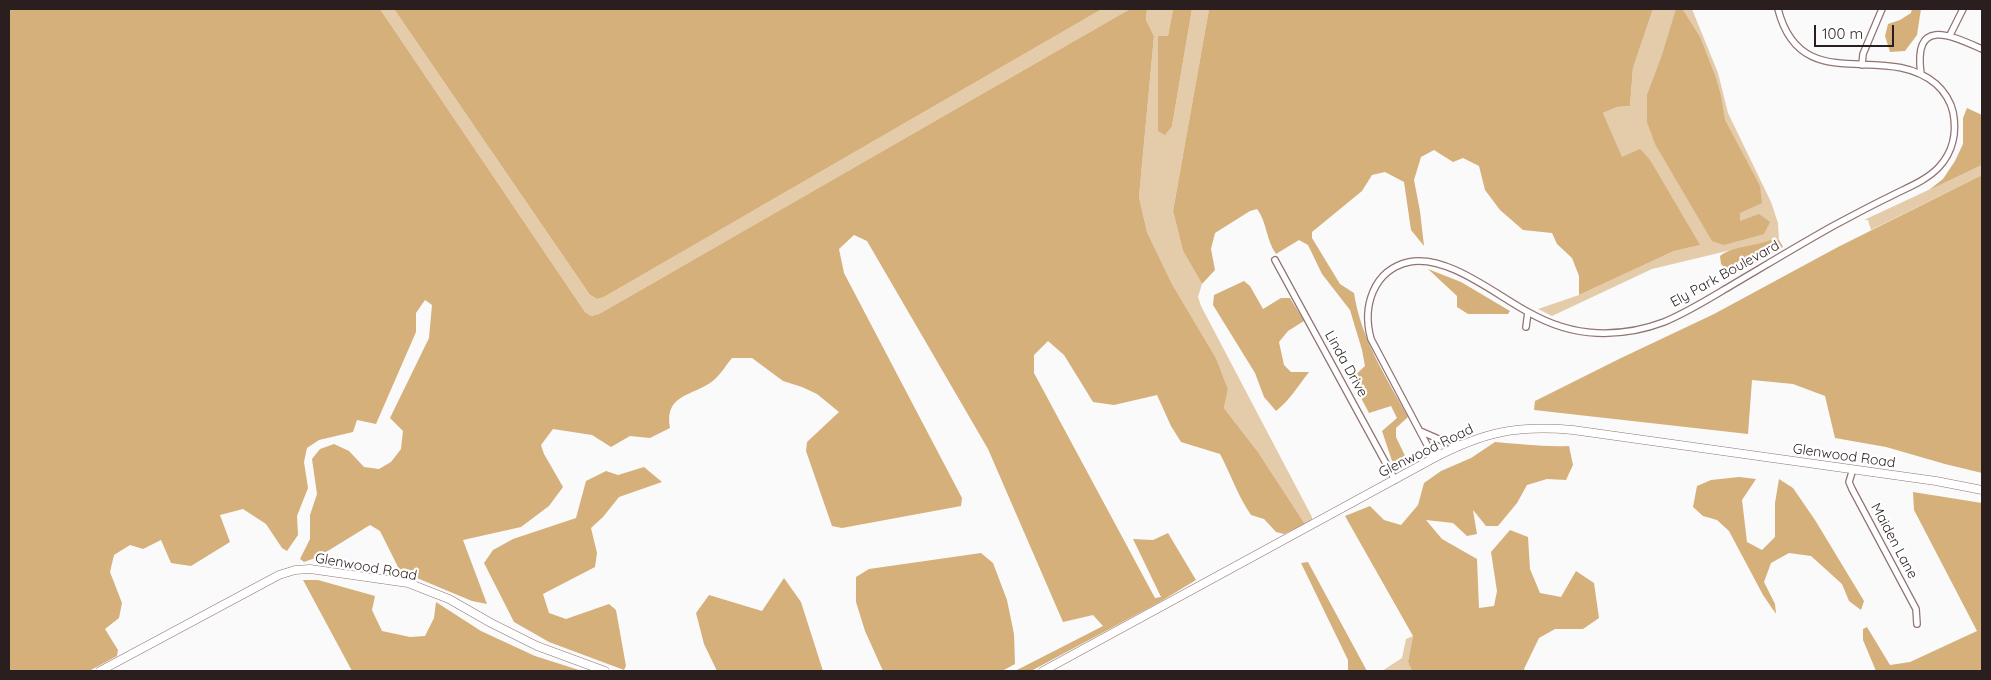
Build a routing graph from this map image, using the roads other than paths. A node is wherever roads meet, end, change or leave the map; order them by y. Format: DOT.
graph roads {
  1 [pos="1778,9"];
  2 [pos="1882,9"];
  3 [pos="1963,9"];
  4 [pos="1950,36"];
  5 [pos="1982,49"];
  6 [pos="1862,64"];
  7 [pos="1921,74"];
  8 [pos="1275,260"];
  9 [pos="1528,312"];
  10 [pos="1526,327"];
  11 [pos="1420,431"];
  12 [pos="1462,444"];
  13 [pos="1434,458"];
  14 [pos="1853,469"];
  15 [pos="1395,480"];
  16 [pos="1982,490"];
  17 [pos="1917,624"];
  18 [pos="100,671"];
  19 [pos="605,671"];
  20 [pos="1043,671"];
  1 -- 6 [label="street, Ely Park Boulevard"];
  2 -- 6 [label="street"];
  3 -- 4 [label="street"];
  4 -- 5 [label="street"];
  4 -- 7 [label="street"];
  6 -- 7 [label="street, Ely Park Boulevard"];
  7 -- 9 [label="street, Ely Park Boulevard"];
  8 -- 15 [label="street, Linda Drive"];
  9 -- 10 [label="street"];
  9 -- 11 [label="street, Ely Park Boulevard"];
  11 -- 12 [label="street"];
  11 -- 13 [label="street, Ely Park Boulevard"];
  12 -- 13 [label="street, Glenwood Road"];
  12 -- 14 [label="street, Glenwood Road"];
  13 -- 15 [label="street, Glenwood Road"];
  14 -- 16 [label="street, Glenwood Road"];
  14 -- 17 [label="street, Maiden Lane"];
  15 -- 20 [label="street, Glenwood Road"];
  18 -- 19 [label="street, Glenwood Road"];
}
